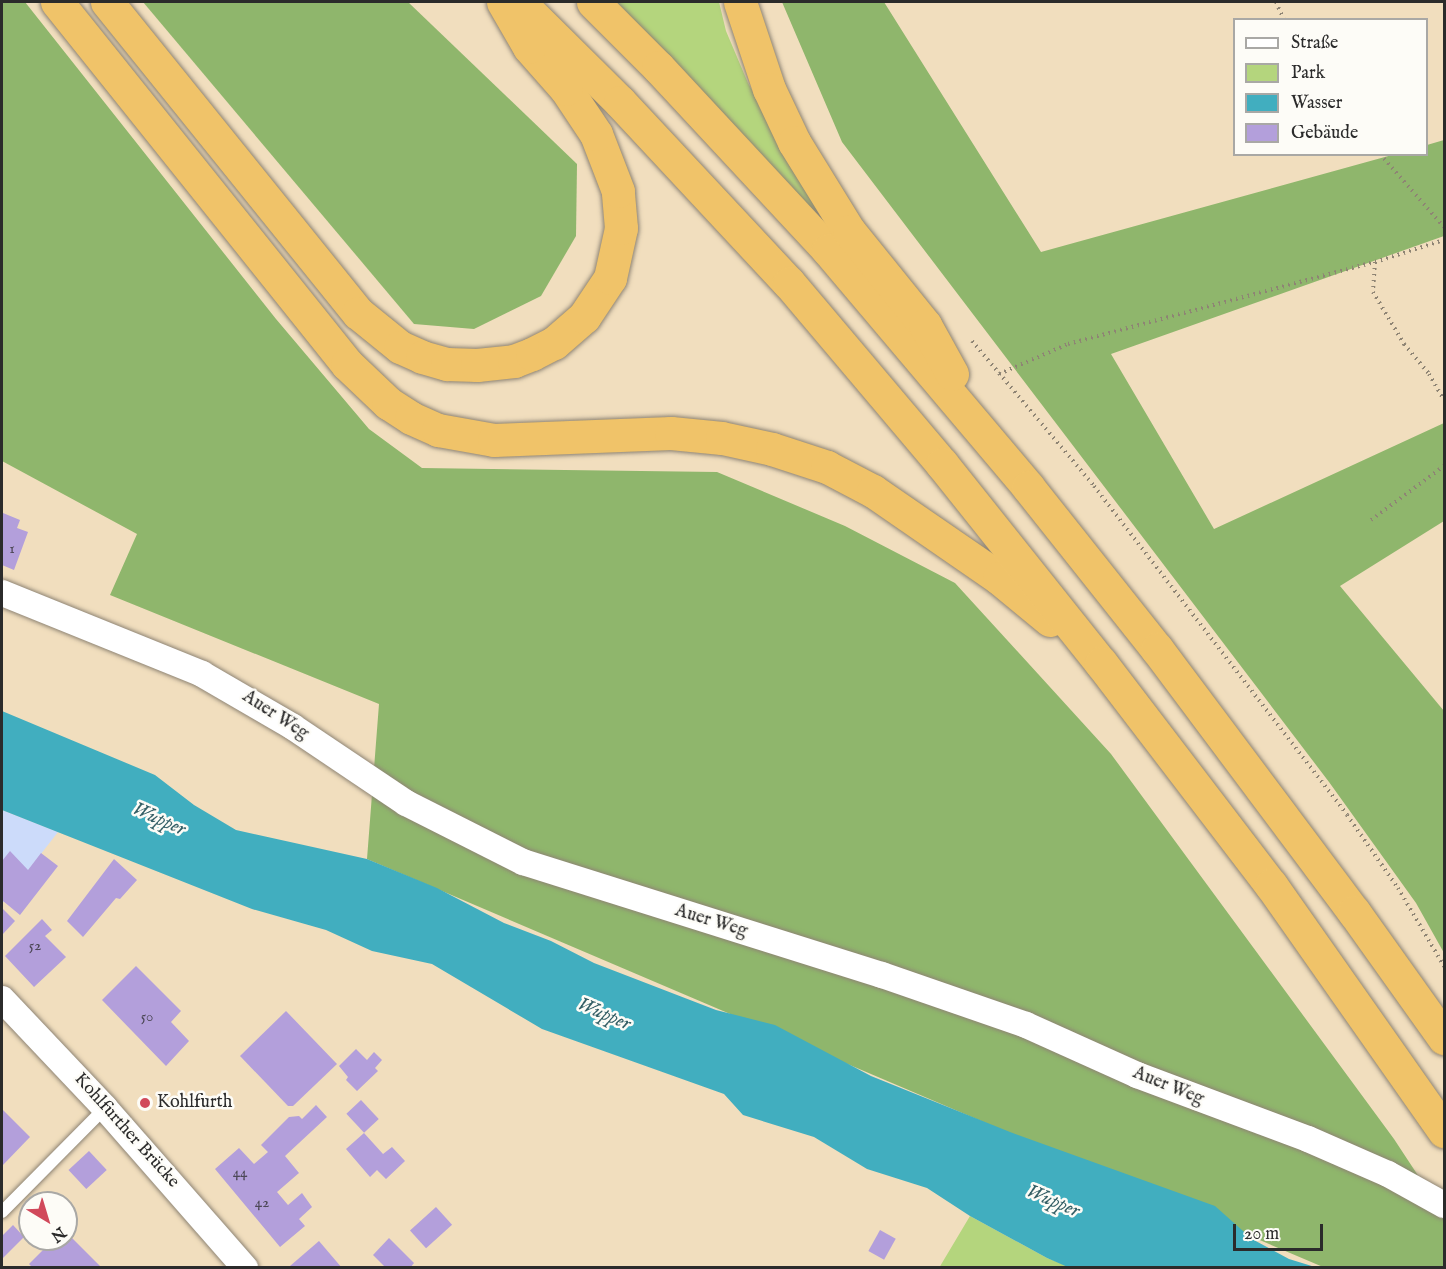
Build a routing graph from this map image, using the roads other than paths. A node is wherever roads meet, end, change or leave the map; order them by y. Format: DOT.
graph roads {
  1 [pos="57,2"];
  2 [pos="107,2"];
  3 [pos="503,2"];
  4 [pos="519,2"];
  5 [pos="593,2"];
  6 [pos="740,2"];
  7 [pos="986,436"];
  8 [pos="2,592"];
  9 [pos="1101,663"];
  10 [pos="2,999"];
  11 [pos="1444,1038"];
  12 [pos="105,1108"];
  13 [pos="1439,1122"];
  14 [pos="1444,1204"];
  15 [pos="2,1212"];
  16 [pos="245,1268"];
  1 -- 9 [label="highway"];
  2 -- 3 [label="highway"];
  4 -- 9 [label="highway"];
  5 -- 7 [label="highway"];
  6 -- 7 [label="highway"];
  7 -- 11 [label="highway"];
  8 -- 14 [label="street, Auer Weg"];
  9 -- 13 [label="highway"];
  10 -- 12 [label="street, Kohlfurther Brücke"];
  12 -- 15 [label="lane"];
  12 -- 16 [label="street, Kohlfurther Brücke"];
}
